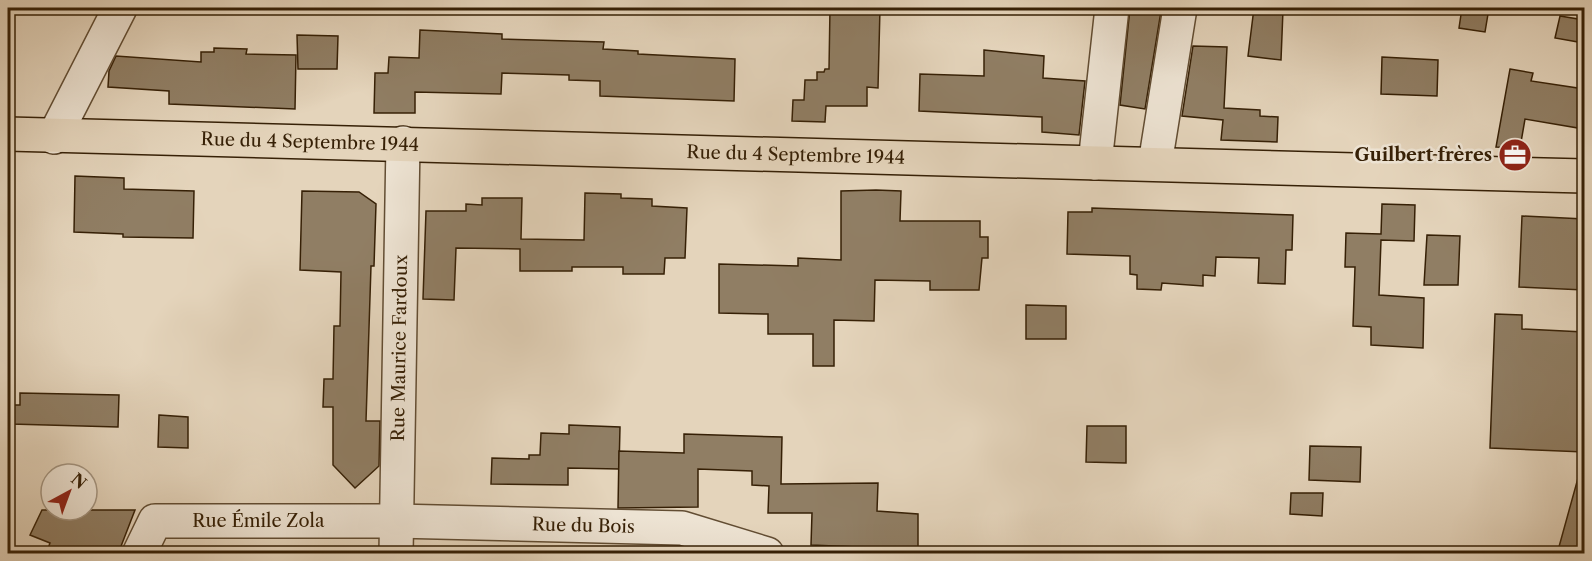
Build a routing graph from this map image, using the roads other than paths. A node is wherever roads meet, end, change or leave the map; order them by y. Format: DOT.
graph roads {
  1 [pos="120,8"];
  2 [pos="1112,8"];
  3 [pos="1180,8"];
  4 [pos="8,134"];
  5 [pos="54,137"];
  6 [pos="403,143"];
  7 [pos="1095,163"];
  8 [pos="1155,165"];
  9 [pos="1584,176"];
  10 [pos="396,521"];
  11 [pos="139,554"];
  12 [pos="396,554"];
  13 [pos="767,554"];
  1 -- 5 [label="street"];
  2 -- 7 [label="street"];
  3 -- 8 [label="street"];
  4 -- 5 [label="main road, Rue du 4 Septembre 1944"];
  5 -- 6 [label="main road, Rue du 4 Septembre 1944"];
  6 -- 7 [label="main road, Rue du 4 Septembre 1944"];
  6 -- 10 [label="street, Rue Maurice Fardoux"];
  7 -- 8 [label="main road, Rue du 4 Septembre 1944"];
  8 -- 9 [label="main road, Rue du 4 Septembre 1944"];
  10 -- 11 [label="street, Rue Émile Zola"];
  10 -- 12 [label="street, Rue Maurice Fardoux"];
  10 -- 13 [label="street, Rue du Bois"];
}
